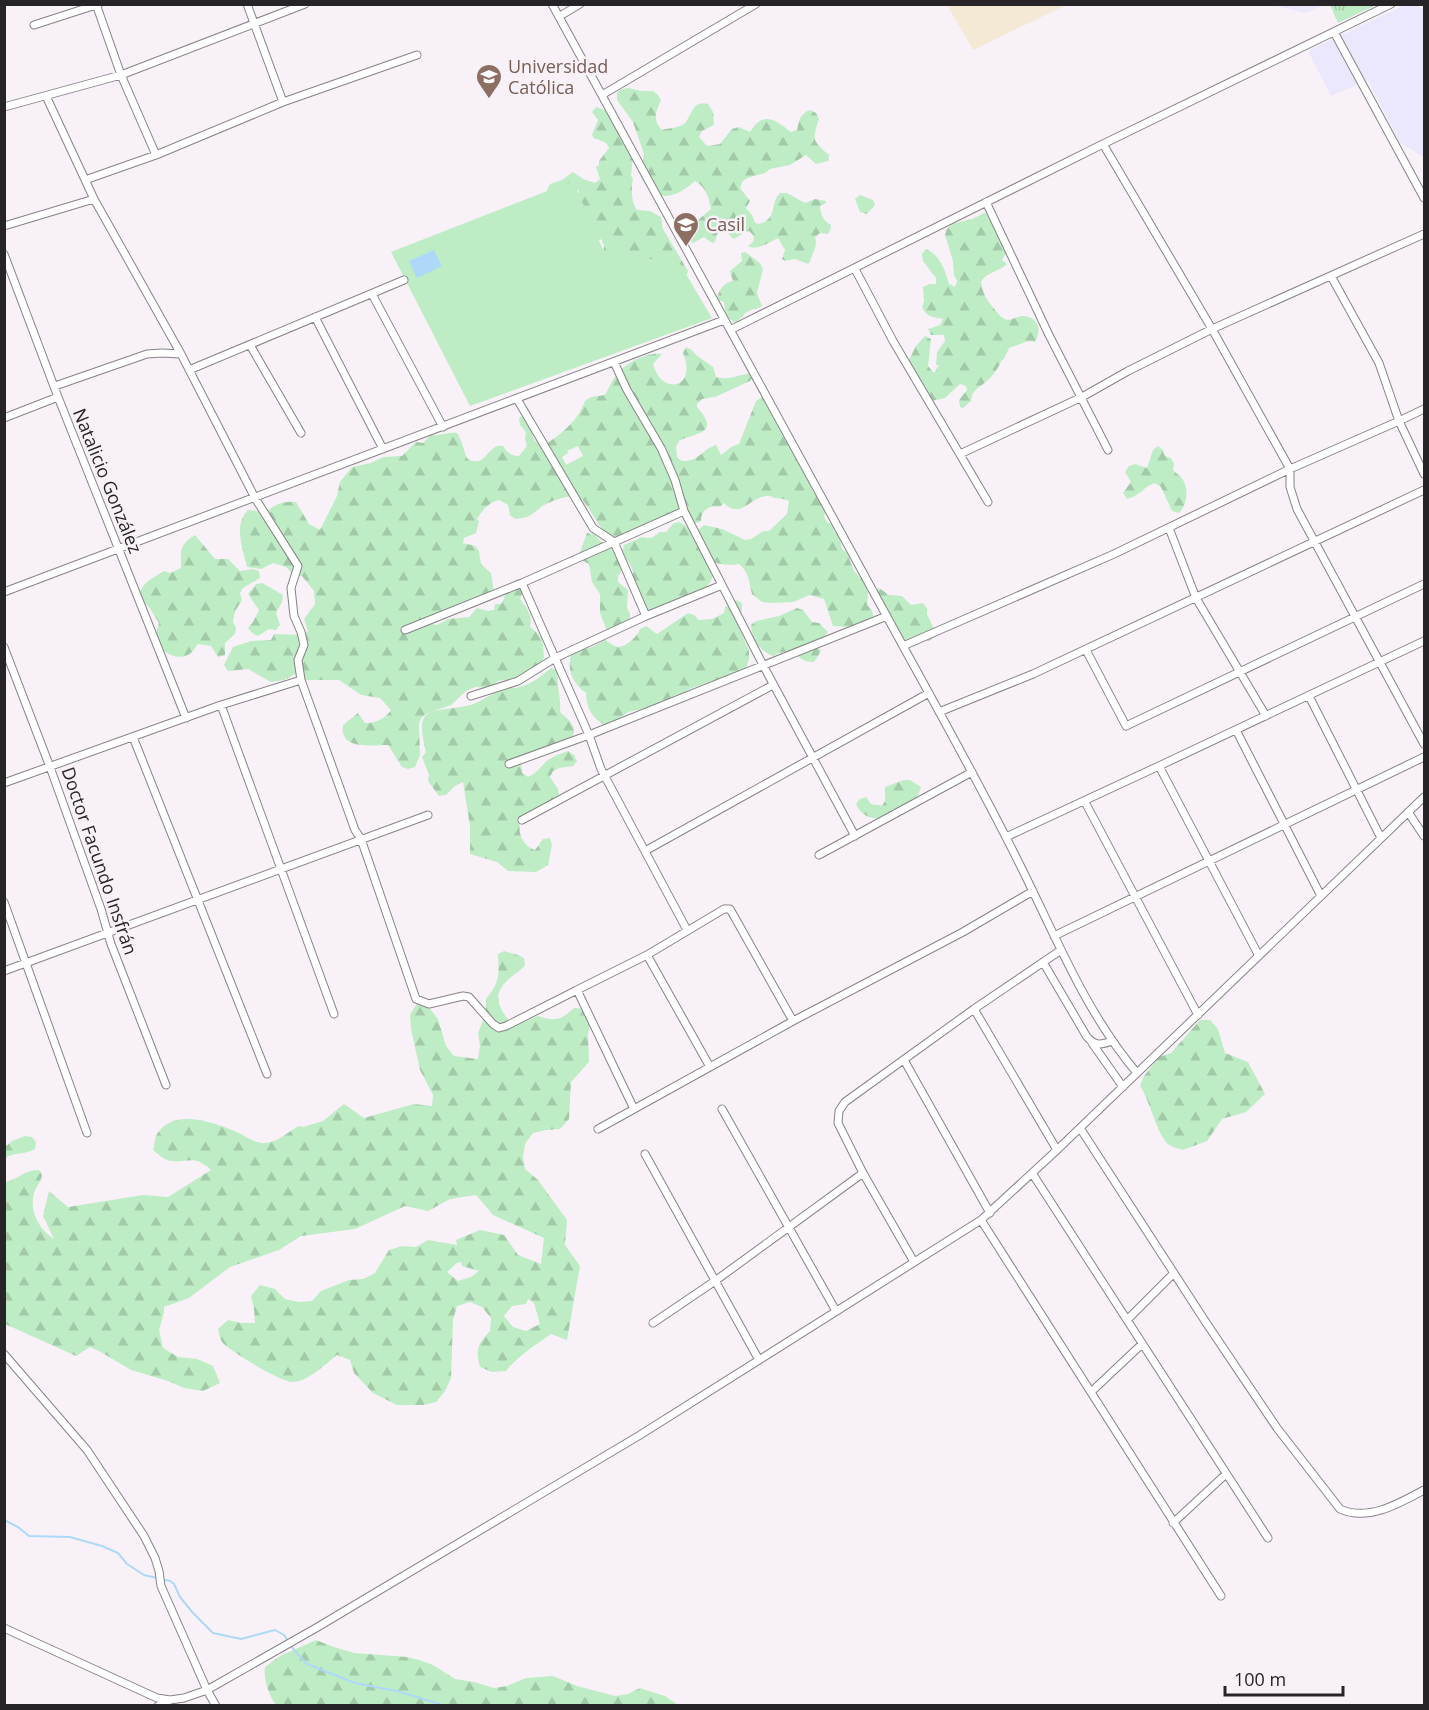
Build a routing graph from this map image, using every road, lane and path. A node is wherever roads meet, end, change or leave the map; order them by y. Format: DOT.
graph roads {
  1 [pos="247,4"];
  2 [pos="305,4"];
  3 [pos="552,4"];
  4 [pos="580,4"];
  5 [pos="756,4"];
  6 [pos="1391,4"];
  7 [pos="97,5"];
  8 [pos="560,16"];
  9 [pos="253,23"];
  10 [pos="34,25"];
  11 [pos="1334,32"];
  12 [pos="417,55"];
  13 [pos="121,75"];
  14 [pos="602,95"];
  15 [pos="46,96"];
  16 [pos="283,102"];
  17 [pos="4,107"];
  18 [pos="1103,144"];
  19 [pos="156,155"];
  20 [pos="86,180"];
  21 [pos="1425,198"];
  22 [pos="94,200"];
  23 [pos="986,202"];
  24 [pos="4,226"];
  25 [pos="1425,234"];
  26 [pos="4,254"];
  27 [pos="855,269"];
  28 [pos="1331,276"];
  29 [pos="404,280"];
  30 [pos="372,294"];
  31 [pos="315,317"];
  32 [pos="724,320"];
  33 [pos="1212,329"];
  34 [pos="730,330"];
  35 [pos="250,345"];
  36 [pos="181,354"];
  37 [pos="615,362"];
  38 [pos="189,370"];
  39 [pos="55,386"];
  40 [pos="58,397"];
  41 [pos="1082,397"];
  42 [pos="517,399"];
  43 [pos="1425,408"];
  44 [pos="4,418"];
  45 [pos="1399,421"];
  46 [pos="443,427"];
  47 [pos="301,433"];
  48 [pos="383,449"];
  49 [pos="1108,450"];
  50 [pos="960,454"];
  51 [pos="1290,469"];
  52 [pos="1425,474"];
  53 [pos="1425,490"];
  54 [pos="255,498"];
  55 [pos="988,502"];
  56 [pos="684,511"];
  57 [pos="1169,528"];
  58 [pos="614,542"];
  59 [pos="1315,542"];
  60 [pos="118,549"];
  61 [pos="522,583"];
  62 [pos="1425,584"];
  63 [pos="722,585"];
  64 [pos="4,592"];
  65 [pos="1196,598"];
  66 [pos="646,616"];
  67 [pos="887,616"];
  68 [pos="1355,616"];
  69 [pos="405,630"];
  70 [pos="1425,641"];
  71 [pos="903,646"];
  72 [pos="4,647"];
  73 [pos="1086,650"];
  74 [pos="555,658"];
  75 [pos="1380,662"];
  76 [pos="763,665"];
  77 [pos="1241,671"];
  78 [pos="301,680"];
  79 [pos="773,685"];
  80 [pos="929,693"];
  81 [pos="471,696"];
  82 [pos="1309,696"];
  83 [pos="221,705"];
  84 [pos="939,712"];
  85 [pos="1266,716"];
  86 [pos="186,718"];
  87 [pos="1236,730"];
  88 [pos="589,735"];
  89 [pos="133,737"];
  90 [pos="1425,744"];
  91 [pos="1425,757"];
  92 [pos="813,758"];
  93 [pos="509,764"];
  94 [pos="1159,766"];
  95 [pos="50,767"];
  96 [pos="972,772"];
  97 [pos="604,775"];
  98 [pos="4,783"];
  99 [pos="1356,790"];
  100 [pos="1425,797"];
  101 [pos="1085,802"];
  102 [pos="1408,812"];
  103 [pos="428,815"];
  104 [pos="522,820"];
  105 [pos="1284,824"];
  106 [pos="855,836"];
  107 [pos="1425,836"];
  108 [pos="1006,837"];
  109 [pos="1380,838"];
  110 [pos="361,839"];
  111 [pos="645,851"];
  112 [pos="819,855"];
  113 [pos="1209,861"];
  114 [pos="281,869"];
  115 [pos="1033,891"];
  116 [pos="1321,896"];
  117 [pos="1135,897"];
  118 [pos="198,900"];
  119 [pos="4,902"];
  120 [pos="687,930"];
  121 [pos="108,933"];
  122 [pos="1054,936"];
  123 [pos="1061,950"];
  124 [pos="647,955"];
  125 [pos="1259,956"];
  126 [pos="1043,962"];
  127 [pos="27,963"];
  128 [pos="4,971"];
  129 [pos="577,990"];
  130 [pos="974,1009"];
  131 [pos="334,1014"];
  132 [pos="1198,1014"];
  133 [pos="793,1021"];
  134 [pos="1112,1041"];
  135 [pos="1092,1043"];
  136 [pos="904,1060"];
  137 [pos="710,1067"];
  138 [pos="1137,1073"];
  139 [pos="267,1074"];
  140 [pos="166,1085"];
  141 [pos="1123,1086"];
  142 [pos="634,1109"];
  143 [pos="722,1109"];
  144 [pos="1080,1128"];
  145 [pos="598,1129"];
  146 [pos="87,1133"];
  147 [pos="1057,1150"];
  148 [pos="645,1154"];
  149 [pos="863,1173"];
  150 [pos="1032,1173"];
  151 [pos="990,1213"];
  152 [pos="981,1220"];
  153 [pos="788,1227"];
  154 [pos="914,1262"];
  155 [pos="1174,1273"];
  156 [pos="715,1281"];
  157 [pos="836,1311"];
  158 [pos="1127,1320"];
  159 [pos="653,1323"];
  160 [pos="1142,1344"];
  161 [pos="4,1354"];
  162 [pos="759,1360"];
  163 [pos="1090,1392"];
  164 [pos="1226,1474"];
  165 [pos="1425,1490"];
  166 [pos="1173,1522"];
  167 [pos="1268,1538"];
  168 [pos="1221,1596"];
  169 [pos="4,1628"];
  170 [pos="207,1690"];
  171 [pos="170,1700"];
  172 [pos="159,1706"];
  173 [pos="216,1706"];
  1 -- 9 [label="street"];
  2 -- 9 [label="street"];
  3 -- 8 [label="street"];
  4 -- 8 [label="street"];
  5 -- 14 [label="street"];
  6 -- 11 [label="street"];
  7 -- 10 [label="street"];
  7 -- 13 [label="street"];
  8 -- 14 [label="street"];
  9 -- 13 [label="street"];
  9 -- 16 [label="street"];
  11 -- 18 [label="street"];
  11 -- 21 [label="street"];
  12 -- 16 [label="street"];
  13 -- 15 [label="street"];
  13 -- 19 [label="street"];
  14 -- 32 [label="street"];
  15 -- 17 [label="street"];
  15 -- 20 [label="street"];
  16 -- 19 [label="street"];
  18 -- 23 [label="street"];
  18 -- 33 [label="street"];
  19 -- 20 [label="street"];
  20 -- 22 [label="street"];
  22 -- 24 [label="street"];
  22 -- 36 [label="street"];
  23 -- 27 [label="street"];
  23 -- 41 [label="street"];
  25 -- 28 [label="street"];
  26 -- 39 [label="street, Natalicio González"];
  27 -- 34 [label="street"];
  27 -- 50 [label="street"];
  28 -- 33 [label="street"];
  28 -- 45 [label="street"];
  29 -- 30 [label="street"];
  30 -- 31 [label="street"];
  30 -- 46 [label="street"];
  31 -- 35 [label="street"];
  31 -- 48 [label="street"];
  32 -- 34 [label="street"];
  32 -- 37 [label="street"];
  33 -- 41 [label="street"];
  33 -- 51 [label="street"];
  34 -- 67 [label="street"];
  35 -- 38 [label="street"];
  35 -- 47 [label="street"];
  36 -- 38 [label="street"];
  36 -- 39 [label="street"];
  37 -- 42 [label="street"];
  37 -- 56 [label="street"];
  38 -- 54 [label="street"];
  39 -- 40 [label="street, Natalicio González"];
  40 -- 44 [label="street"];
  40 -- 60 [label="street, Natalicio González"];
  41 -- 49 [label="street"];
  41 -- 50 [label="street"];
  42 -- 46 [label="street"];
  42 -- 58 [label="street"];
  43 -- 45 [label="street"];
  45 -- 51 [label="street"];
  45 -- 52 [label="street"];
  46 -- 48 [label="street"];
  48 -- 54 [label="street"];
  50 -- 55 [label="street"];
  51 -- 57 [label="street"];
  51 -- 59 [label="street"];
  53 -- 59 [label="street"];
  54 -- 60 [label="street"];
  54 -- 78 [label="street"];
  56 -- 58 [label="street"];
  56 -- 63 [label="street"];
  57 -- 65 [label="street"];
  57 -- 71 [label="street"];
  58 -- 61 [label="street"];
  58 -- 66 [label="street"];
  59 -- 65 [label="street"];
  59 -- 68 [label="street"];
  60 -- 64 [label="street"];
  60 -- 86 [label="street, Natalicio González"];
  61 -- 69 [label="street"];
  61 -- 74 [label="street"];
  62 -- 68 [label="street"];
  63 -- 66 [label="street"];
  63 -- 76 [label="street"];
  65 -- 73 [label="street"];
  65 -- 77 [label="street"];
  66 -- 74 [label="street"];
  67 -- 71 [label="street"];
  67 -- 76 [label="street"];
  68 -- 75 [label="street"];
  68 -- 77 [label="street"];
  70 -- 75 [label="street"];
  71 -- 80 [label="street"];
  72 -- 95 [label="street, Doctor Facundo Insfrán"];
  73 -- 77 [label="street"];
  73 -- 84 [label="street"];
  74 -- 81 [label="street"];
  74 -- 88 [label="street"];
  75 -- 82 [label="street"];
  75 -- 90 [label="street"];
  76 -- 79 [label="street"];
  76 -- 88 [label="street"];
  77 -- 85 [label="street"];
  78 -- 83 [label="street"];
  78 -- 110 [label="street"];
  79 -- 92 [label="street"];
  79 -- 97 [label="street"];
  80 -- 84 [label="street"];
  80 -- 92 [label="street"];
  82 -- 85 [label="street"];
  82 -- 99 [label="street"];
  83 -- 86 [label="street"];
  83 -- 114 [label="street"];
  84 -- 96 [label="street"];
  85 -- 87 [label="street"];
  86 -- 89 [label="street"];
  87 -- 94 [label="street"];
  87 -- 105 [label="street"];
  88 -- 93 [label="street"];
  88 -- 97 [label="street"];
  89 -- 95 [label="street"];
  89 -- 118 [label="street"];
  91 -- 99 [label="street"];
  92 -- 106 [label="street"];
  92 -- 111 [label="street"];
  94 -- 101 [label="street"];
  94 -- 113 [label="street"];
  95 -- 98 [label="street"];
  95 -- 121 [label="street, Doctor Facundo Insfrán"];
  96 -- 106 [label="street"];
  96 -- 108 [label="street"];
  97 -- 104 [label="street"];
  97 -- 111 [label="street"];
  99 -- 105 [label="street"];
  99 -- 109 [label="street"];
  100 -- 102 [label="street"];
  101 -- 108 [label="street"];
  101 -- 117 [label="street"];
  102 -- 107 [label="street"];
  102 -- 109 [label="street"];
  103 -- 110 [label="street"];
  105 -- 113 [label="street"];
  105 -- 116 [label="street"];
  106 -- 112 [label="street"];
  108 -- 115 [label="street"];
  109 -- 116 [label="street"];
  110 -- 114 [label="street"];
  110 -- 129 [label="street"];
  111 -- 120 [label="street"];
  113 -- 117 [label="street"];
  113 -- 125 [label="street"];
  114 -- 118 [label="street"];
  114 -- 131 [label="street"];
  115 -- 122 [label="street"];
  115 -- 133 [label="street"];
  116 -- 125 [label="street"];
  117 -- 122 [label="street"];
  117 -- 132 [label="street"];
  118 -- 121 [label="street"];
  118 -- 139 [label="street"];
  119 -- 127 [label="street"];
  120 -- 124 [label="street"];
  120 -- 133 [label="street"];
  121 -- 127 [label="street"];
  121 -- 140 [label="street, Doctor Facundo Insfrán"];
  122 -- 123 [label="street"];
  123 -- 126 [label="street"];
  123 -- 134 [label="street"];
  124 -- 129 [label="street"];
  124 -- 137 [label="street"];
  125 -- 132 [label="street"];
  126 -- 130 [label="street"];
  126 -- 135 [label="street"];
  127 -- 128 [label="street"];
  127 -- 146 [label="street"];
  129 -- 142 [label="street"];
  130 -- 136 [label="street"];
  130 -- 147 [label="street"];
  132 -- 138 [label="street"];
  133 -- 137 [label="street"];
  134 -- 135 [label="street"];
  134 -- 138 [label="street"];
  135 -- 141 [label="street"];
  136 -- 149 [label="street"];
  136 -- 151 [label="street"];
  137 -- 142 [label="street"];
  138 -- 141 [label="street"];
  141 -- 144 [label="street"];
  142 -- 145 [label="street"];
  143 -- 153 [label="street"];
  144 -- 147 [label="street"];
  144 -- 155 [label="street"];
  147 -- 150 [label="street"];
  148 -- 156 [label="street"];
  149 -- 153 [label="street"];
  149 -- 154 [label="street"];
  150 -- 151 [label="street"];
  150 -- 158 [label="street"];
  151 -- 152 [label="street"];
  152 -- 154 [label="street"];
  152 -- 163 [label="street"];
  153 -- 156 [label="street"];
  153 -- 157 [label="street"];
  154 -- 157 [label="street"];
  155 -- 158 [label="street"];
  155 -- 165 [label="street"];
  156 -- 159 [label="street"];
  156 -- 162 [label="street"];
  157 -- 162 [label="street"];
  158 -- 160 [label="street"];
  160 -- 163 [label="street"];
  160 -- 164 [label="street"];
  161 -- 170 [label="street"];
  162 -- 170 [label="street"];
  163 -- 166 [label="street"];
  164 -- 166 [label="street"];
  164 -- 167 [label="street"];
  166 -- 168 [label="street"];
  169 -- 171 [label="street"];
  170 -- 171 [label="street"];
  170 -- 173 [label="street"];
  171 -- 172 [label="street"];
}
